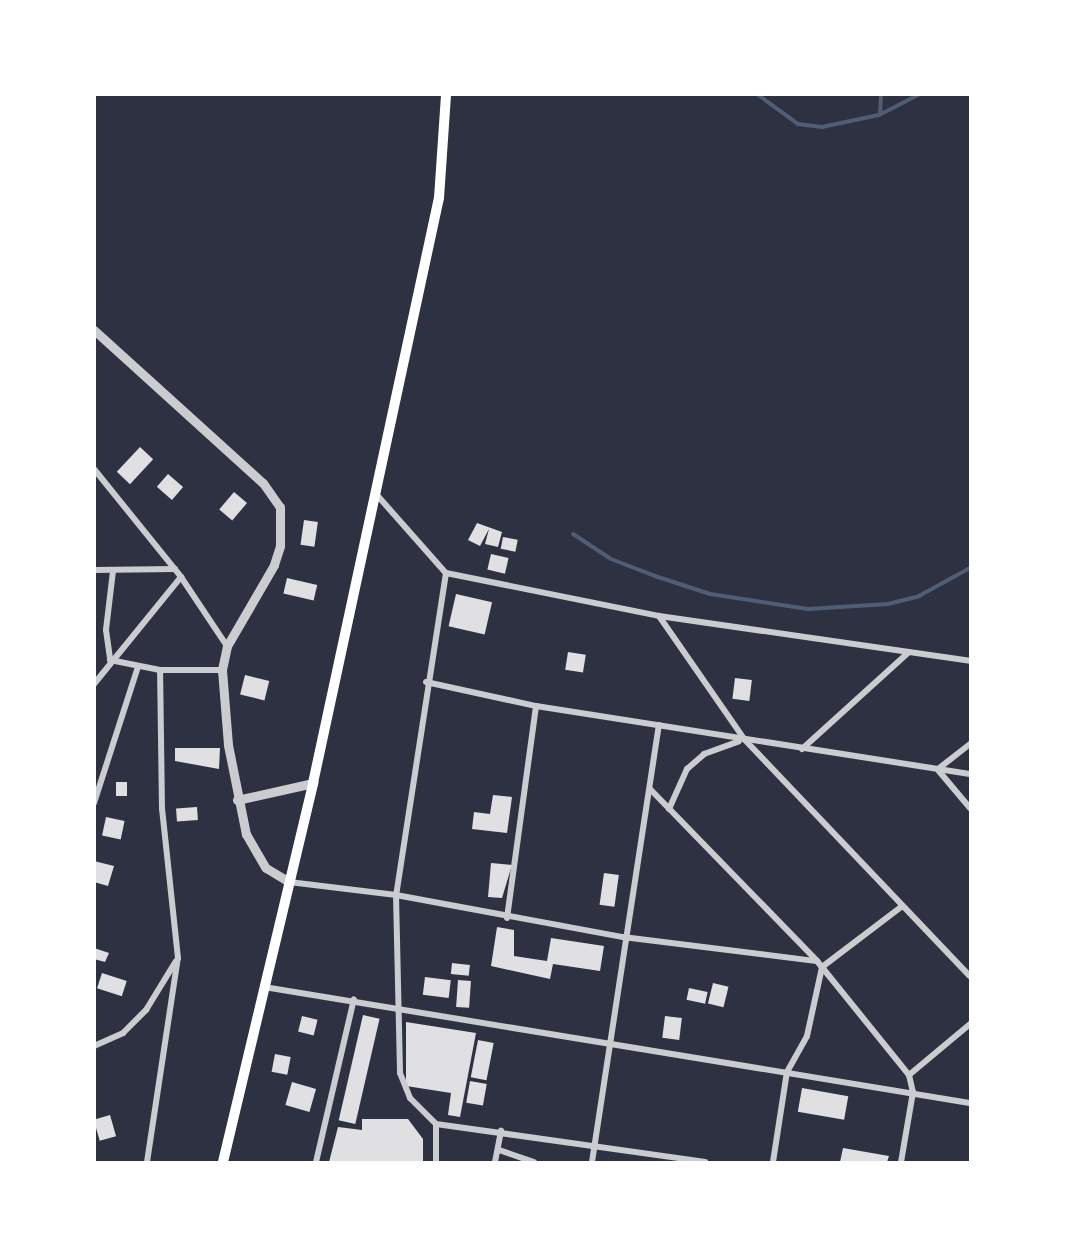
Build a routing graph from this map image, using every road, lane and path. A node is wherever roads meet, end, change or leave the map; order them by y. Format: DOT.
graph roads {
  1 [pos="446,94"];
  2 [pos="94,330"];
  3 [pos="94,469"];
  4 [pos="374,492"];
  5 [pos="175,569"];
  6 [pos="94,570"];
  7 [pos="114,571"];
  8 [pos="446,573"];
  9 [pos="181,577"];
  10 [pos="659,616"];
  11 [pos="227,646"];
  12 [pos="909,652"];
  13 [pos="110,660"];
  14 [pos="970,661"];
  15 [pos="138,667"];
  16 [pos="160,670"];
  17 [pos="222,670"];
  18 [pos="426,682"];
  19 [pos="94,684"];
  20 [pos="536,706"];
  21 [pos="658,725"];
  22 [pos="745,740"];
  23 [pos="970,744"];
  24 [pos="802,749"];
  25 [pos="938,769"];
  26 [pos="970,774"];
  27 [pos="313,783"];
  28 [pos="650,789"];
  29 [pos="237,800"];
  30 [pos="94,803"];
  31 [pos="970,808"];
  32 [pos="669,809"];
  33 [pos="289,882"];
  34 [pos="396,895"];
  35 [pos="901,907"];
  36 [pos="507,918"];
  37 [pos="623,937"];
  38 [pos="178,958"];
  39 [pos="817,961"];
  40 [pos="822,967"];
  41 [pos="970,976"];
  42 [pos="263,987"];
  43 [pos="354,999"];
  44 [pos="397,1007"];
  45 [pos="970,1024"];
  46 [pos="606,1045"];
  47 [pos="94,1046"];
  48 [pos="787,1072"];
  49 [pos="909,1075"];
  50 [pos="913,1092"];
  51 [pos="970,1103"];
  52 [pos="436,1124"];
  53 [pos="501,1131"];
  54 [pos="595,1146"];
  55 [pos="498,1150"];
  56 [pos="147,1162"];
  57 [pos="223,1162"];
  58 [pos="316,1162"];
  59 [pos="436,1162"];
  60 [pos="495,1162"];
  61 [pos="534,1162"];
  62 [pos="592,1162"];
  63 [pos="705,1162"];
  64 [pos="773,1162"];
  65 [pos="901,1162"];
  1 -- 4 [label="main road"];
  2 -- 11 [label="street"];
  3 -- 5 [label="street"];
  4 -- 8 [label="street"];
  4 -- 27 [label="main road"];
  5 -- 7 [label="street"];
  5 -- 9 [label="street"];
  6 -- 7 [label="street"];
  7 -- 13 [label="street"];
  8 -- 10 [label="street"];
  8 -- 18 [label="street"];
  9 -- 11 [label="street"];
  9 -- 13 [label="street"];
  10 -- 12 [label="street"];
  10 -- 22 [label="street"];
  11 -- 17 [label="street"];
  12 -- 14 [label="street"];
  12 -- 24 [label="street"];
  13 -- 15 [label="street"];
  13 -- 19 [label="street"];
  15 -- 16 [label="street"];
  15 -- 30 [label="street"];
  16 -- 17 [label="street"];
  16 -- 38 [label="street"];
  17 -- 29 [label="street"];
  18 -- 20 [label="street"];
  18 -- 34 [label="street"];
  20 -- 21 [label="street"];
  20 -- 36 [label="street"];
  21 -- 22 [label="street"];
  21 -- 28 [label="street"];
  22 -- 24 [label="street"];
  22 -- 32 [label="street"];
  22 -- 35 [label="street"];
  23 -- 25 [label="street"];
  24 -- 25 [label="street"];
  25 -- 26 [label="street"];
  25 -- 31 [label="street"];
  27 -- 29 [label="street"];
  27 -- 33 [label="main road"];
  28 -- 32 [label="street"];
  28 -- 37 [label="street"];
  29 -- 33 [label="street"];
  32 -- 39 [label="street"];
  33 -- 34 [label="street"];
  33 -- 42 [label="main road"];
  34 -- 36 [label="street"];
  34 -- 44 [label="street"];
  35 -- 40 [label="street"];
  35 -- 41 [label="street"];
  36 -- 37 [label="street"];
  37 -- 39 [label="street"];
  37 -- 46 [label="street"];
  38 -- 47 [label="street"];
  38 -- 56 [label="street"];
  39 -- 40 [label="street"];
  40 -- 48 [label="street"];
  40 -- 49 [label="street"];
  42 -- 43 [label="street"];
  42 -- 57 [label="main road"];
  43 -- 44 [label="street"];
  43 -- 58 [label="street"];
  44 -- 46 [label="street"];
  44 -- 52 [label="street"];
  45 -- 49 [label="street"];
  46 -- 48 [label="street"];
  46 -- 54 [label="street"];
  48 -- 50 [label="street"];
  48 -- 64 [label="street"];
  49 -- 50 [label="street"];
  50 -- 51 [label="street"];
  50 -- 65 [label="street"];
  52 -- 53 [label="street"];
  52 -- 59 [label="street"];
  53 -- 54 [label="street"];
  53 -- 55 [label="street"];
  54 -- 62 [label="street"];
  54 -- 63 [label="street"];
  55 -- 60 [label="street"];
  55 -- 61 [label="street"];
}
